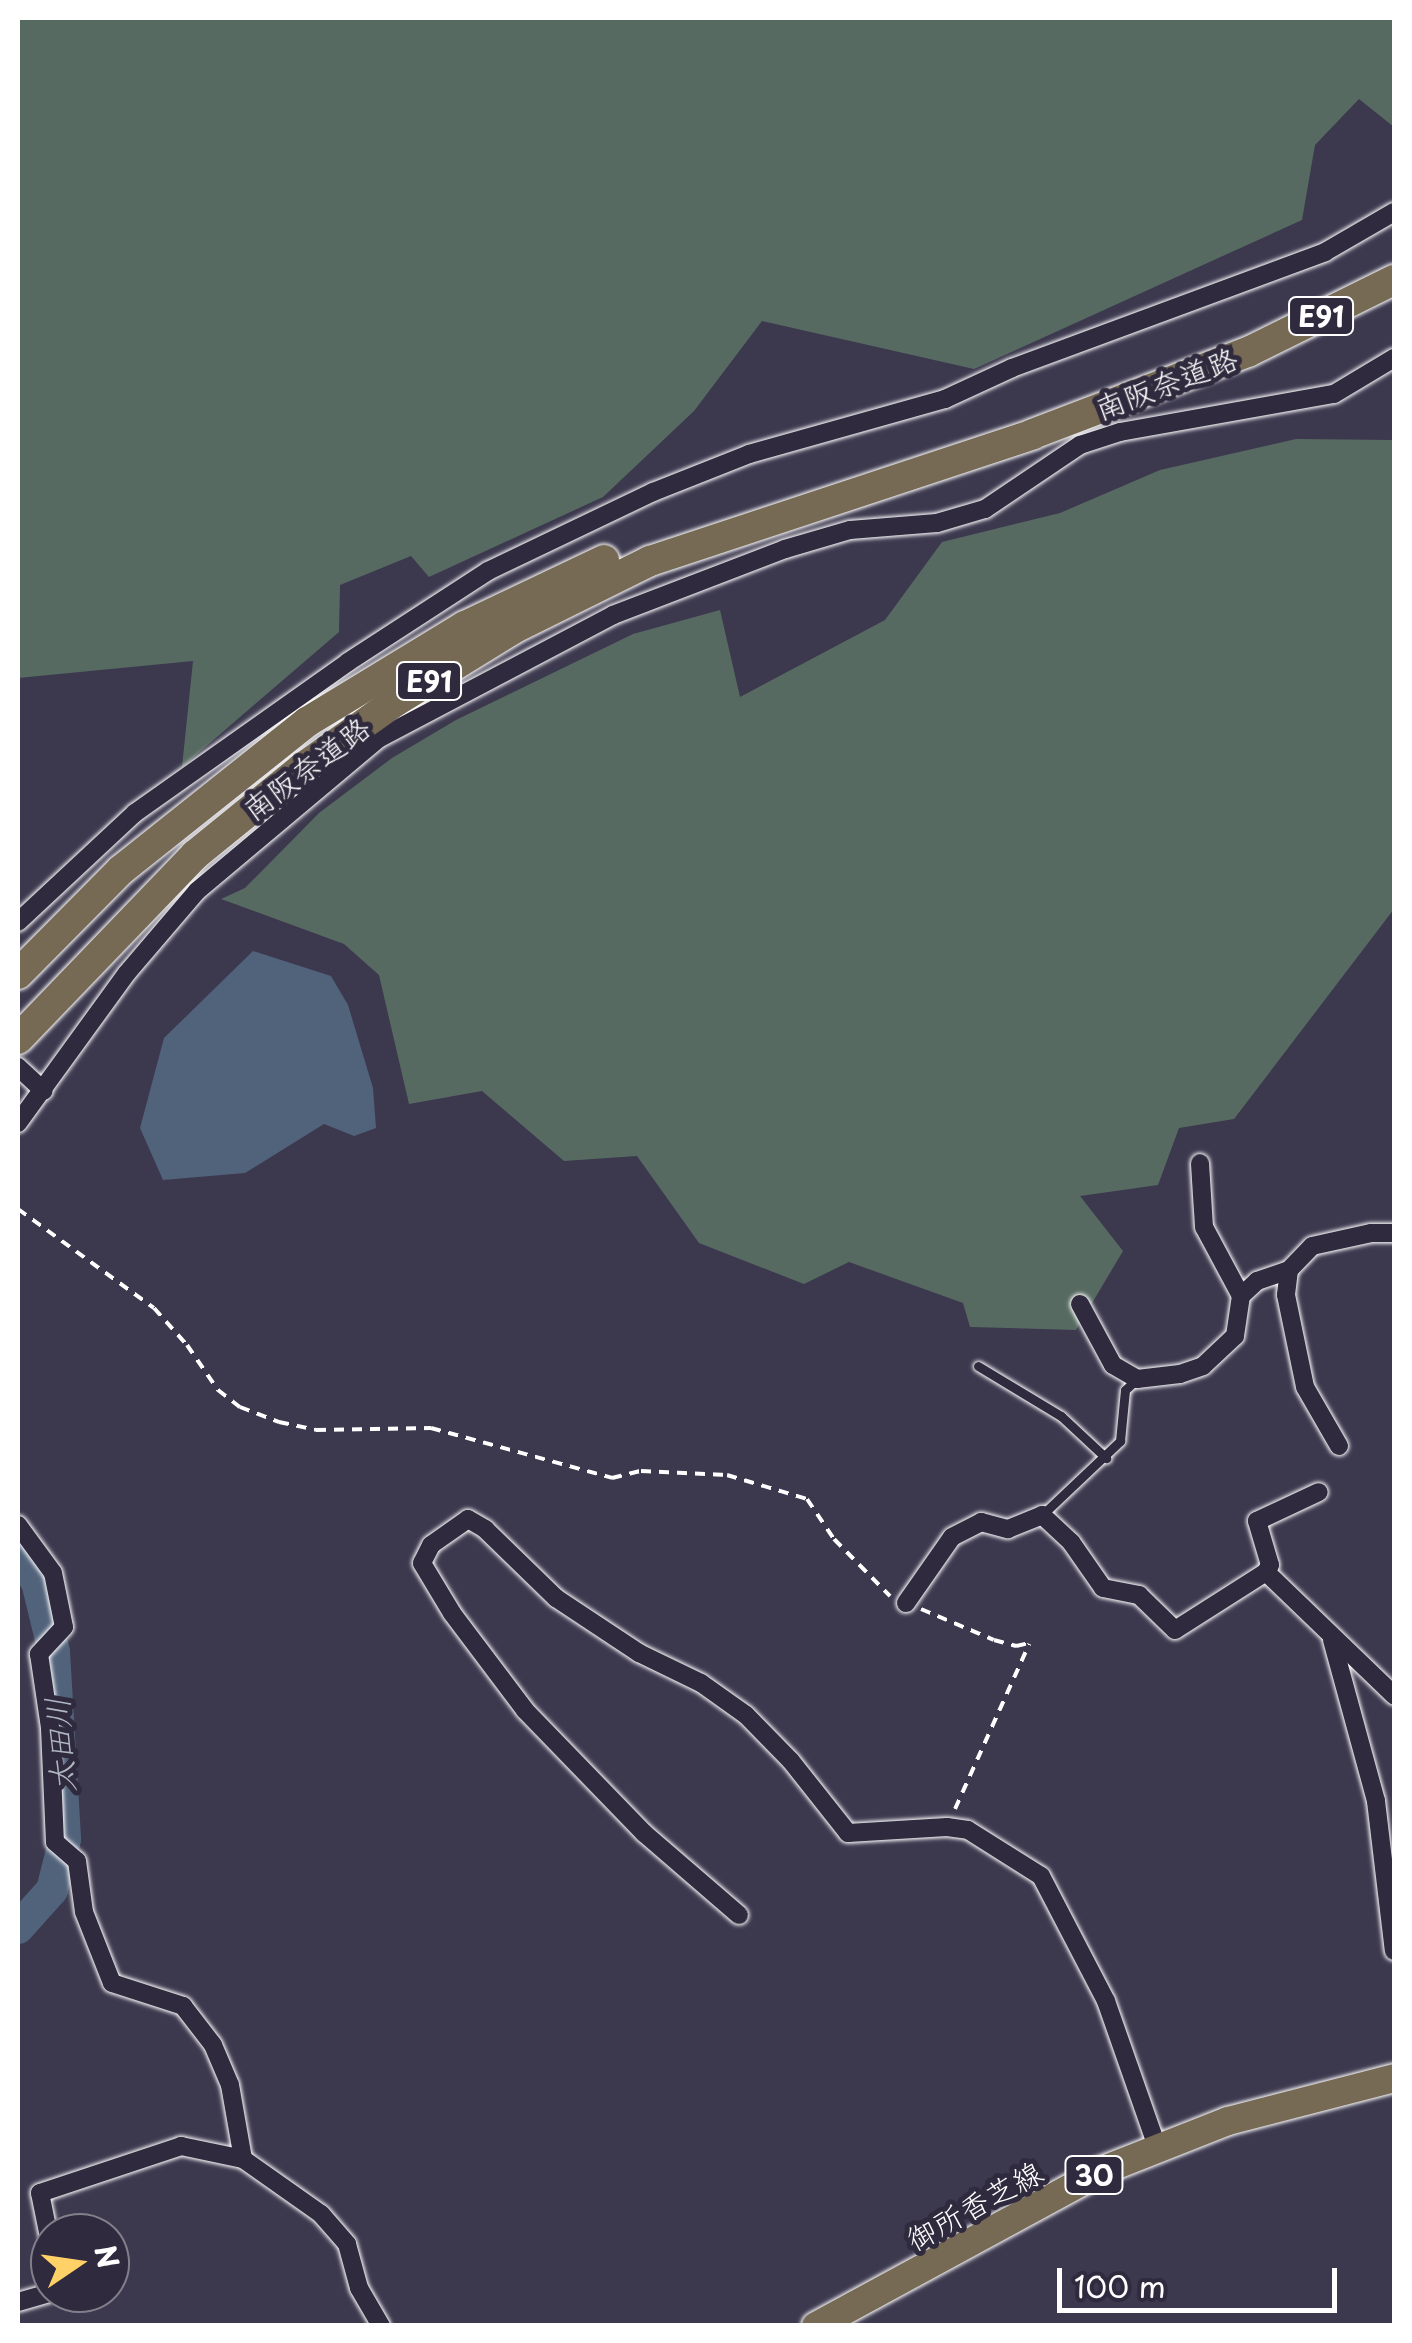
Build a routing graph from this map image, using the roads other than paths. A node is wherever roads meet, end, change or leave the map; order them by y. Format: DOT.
graph roads {
  1 [pos="1394,212"];
  2 [pos="1394,280"];
  3 [pos="1394,358"];
  4 [pos="929,466"];
  5 [pos="18,922"];
  6 [pos="18,974"];
  7 [pos="42,1013"];
  8 [pos="18,1039"];
  9 [pos="21,1064"];
  10 [pos="44,1090"];
  11 [pos="18,1123"];
  12 [pos="1200,1163"];
  13 [pos="1394,1233"];
  14 [pos="1288,1270"];
  15 [pos="1241,1296"];
  16 [pos="1080,1304"];
  17 [pos="978,1366"];
  18 [pos="1137,1379"];
  19 [pos="1339,1446"];
  20 [pos="1106,1458"];
  21 [pos="1319,1492"];
  22 [pos="1042,1514"];
  23 [pos="18,1525"];
  24 [pos="1266,1572"];
  25 [pos="906,1603"];
  26 [pos="1332,1640"];
  27 [pos="1394,1696"];
  28 [pos="739,1914"];
  29 [pos="1394,1951"];
  30 [pos="1394,2078"];
  31 [pos="1157,2147"];
  32 [pos="243,2160"];
  33 [pos="44,2213"];
  34 [pos="381,2326"];
  35 [pos="816,2326"];
  1 -- 5 [label="street"];
  2 -- 4 [label="highway, 南阪奈道路 / E91"];
  3 -- 10 [label="street"];
  4 -- 6 [label="highway, 南阪奈道路 / E91"];
  4 -- 7 [label="highway, 南阪奈道路 / E91"];
  7 -- 8 [label="highway, 南阪奈道路 / E91"];
  7 -- 9 [label="highway"];
  9 -- 10 [label="street"];
  10 -- 11 [label="street"];
  12 -- 15 [label="street"];
  13 -- 14 [label="street"];
  14 -- 15 [label="street"];
  14 -- 19 [label="street"];
  15 -- 18 [label="street"];
  16 -- 18 [label="street"];
  17 -- 20 [label="lane"];
  18 -- 20 [label="lane"];
  20 -- 22 [label="lane"];
  21 -- 24 [label="street"];
  22 -- 24 [label="street"];
  22 -- 25 [label="street"];
  23 -- 32 [label="street"];
  24 -- 26 [label="street"];
  26 -- 27 [label="street"];
  26 -- 29 [label="street"];
  28 -- 31 [label="street"];
  30 -- 31 [label="main road, 御所香芝線 / 30"];
  31 -- 35 [label="main road, 御所香芝線 / 30"];
  32 -- 33 [label="street"];
  32 -- 34 [label="street"];
}
